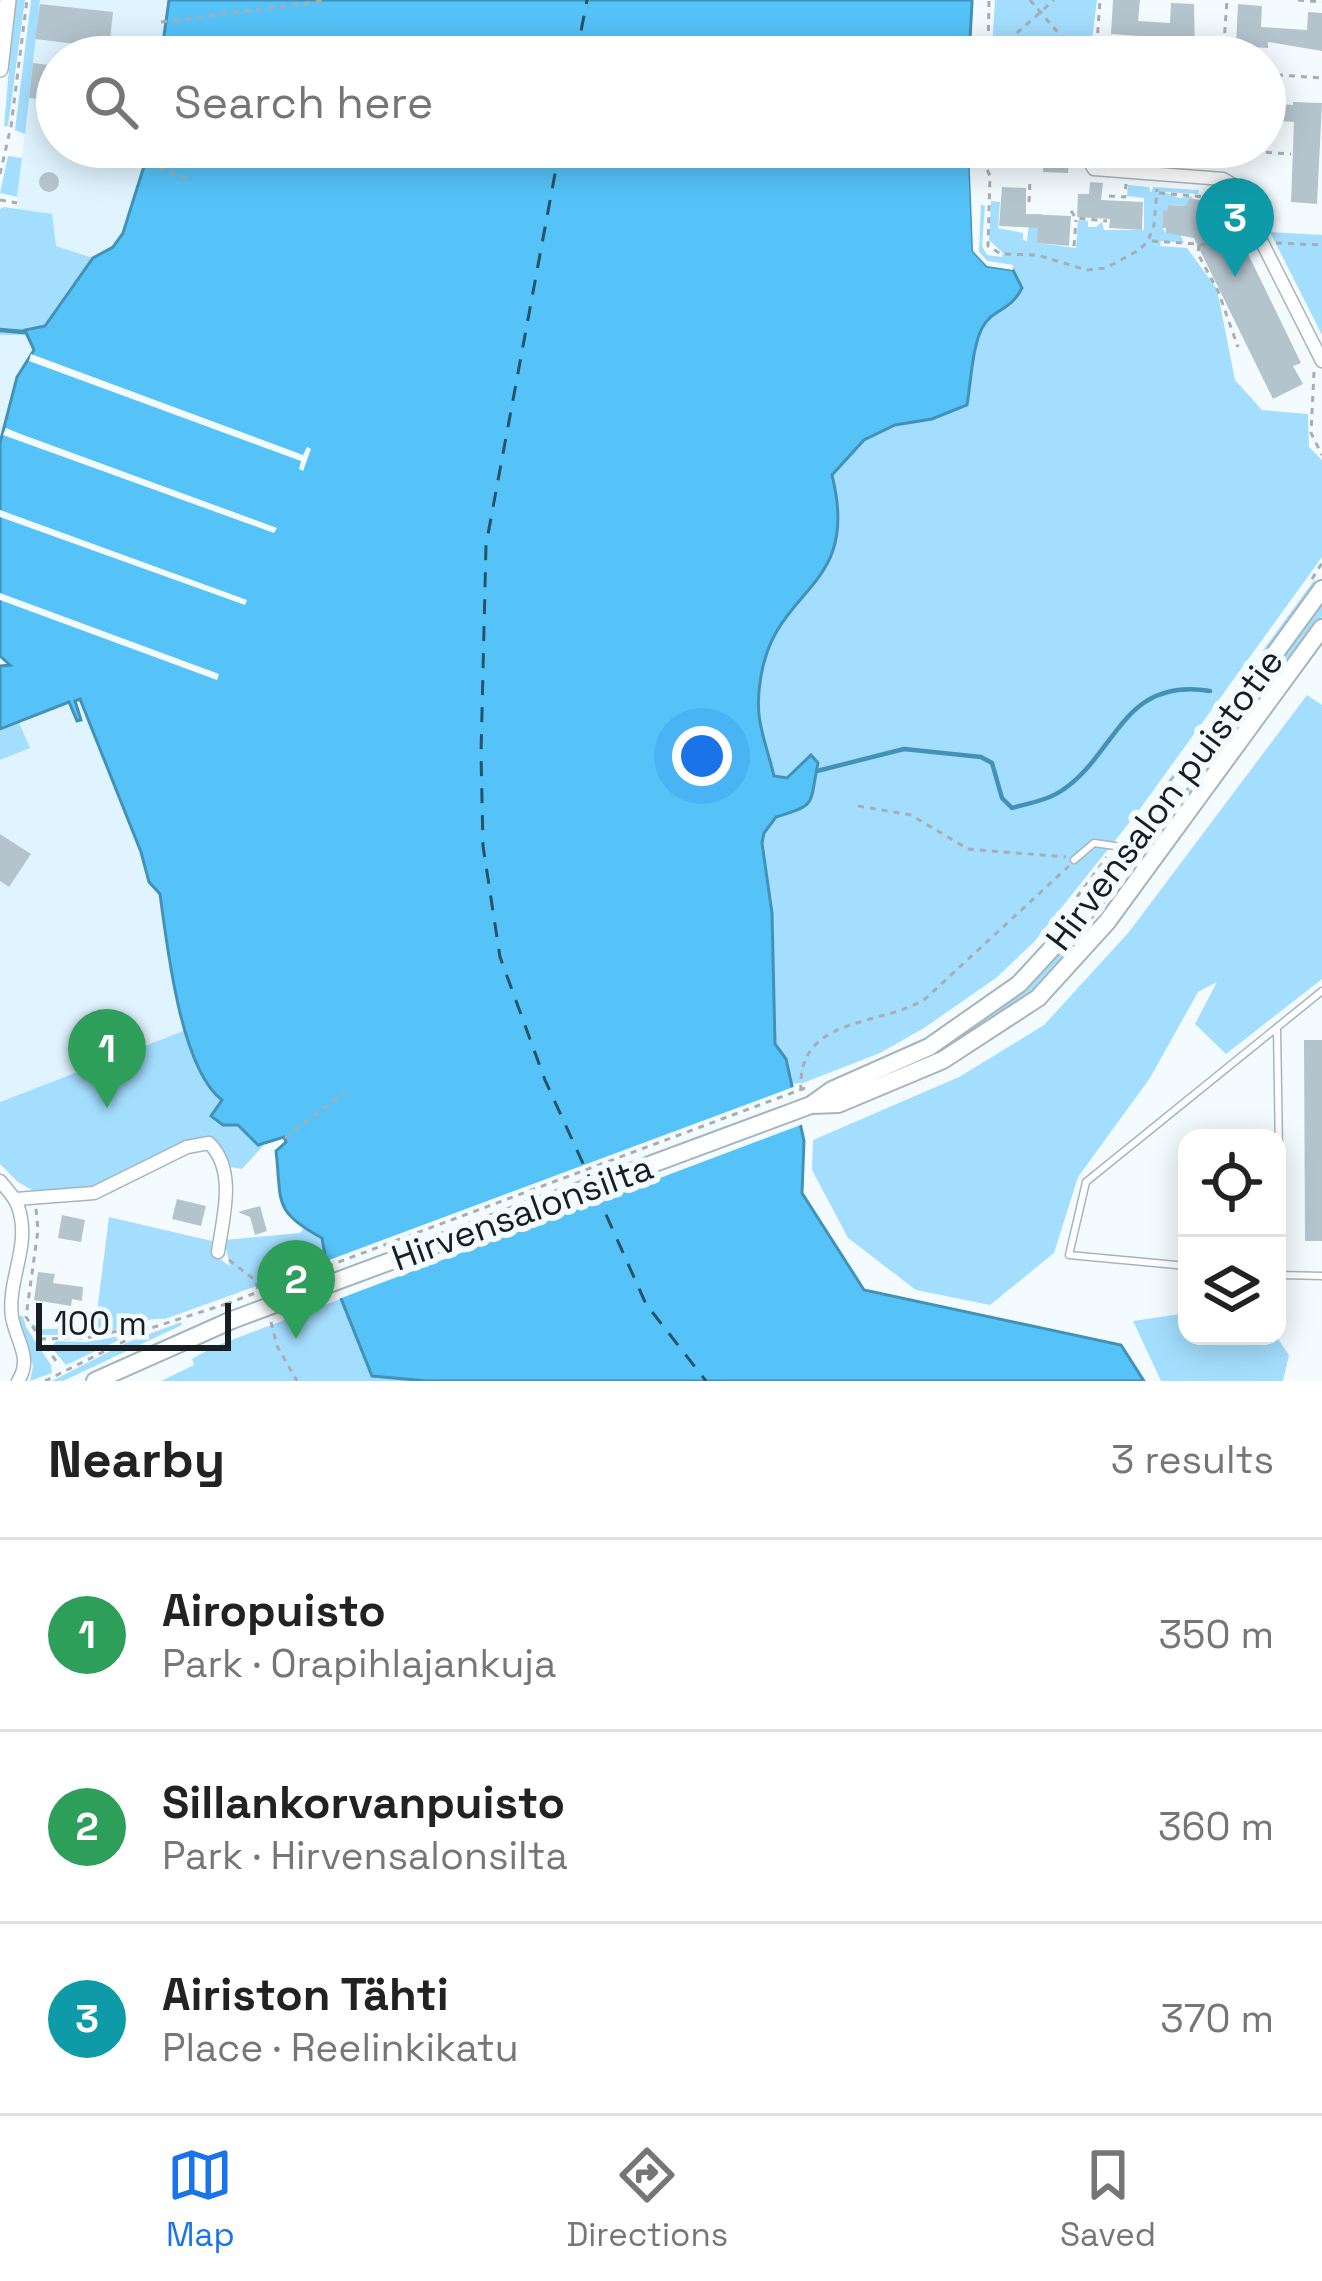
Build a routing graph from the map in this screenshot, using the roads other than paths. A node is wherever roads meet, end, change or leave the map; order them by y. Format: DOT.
graph roads {
  1 [pos="8,0"];
  2 [pos="0,69"];
  3 [pos="1093,168"];
  4 [pos="1317,363"];
  5 [pos="1322,589"];
  6 [pos="1322,628"];
  7 [pos="1122,851"];
  8 [pos="1074,860"];
  9 [pos="1146,869"];
  10 [pos="1322,991"];
  11 [pos="1277,1028"];
  12 [pos="806,1096"];
  13 [pos="0,1181"];
  14 [pos="16,1199"];
  15 [pos="1279,1237"];
  16 [pos="218,1252"];
  17 [pos="1178,1265"];
  18 [pos="1286,1275"];
  19 [pos="1322,1276"];
  20 [pos="104,1379"];
  21 [pos="19,1380"];
  1 -- 2 [label="street"];
  3 -- 4 [label="street"];
  5 -- 7 [label="main road, Hirvensalon puistotie"];
  6 -- 9 [label="main road, Hirvensalon puistotie"];
  7 -- 8 [label="lane"];
  7 -- 9 [label="lane"];
  7 -- 12 [label="main road, Hirvensalon puistotie"];
  9 -- 12 [label="main road, Hirvensalon puistotie"];
  10 -- 11 [label="lane"];
  11 -- 15 [label="lane"];
  11 -- 17 [label="lane"];
  12 -- 20 [label="main road, Hirvensalonsilta, bridge"];
  13 -- 14 [label="street"];
  14 -- 16 [label="street"];
  14 -- 21 [label="street"];
  18 -- 19 [label="lane"];
}
